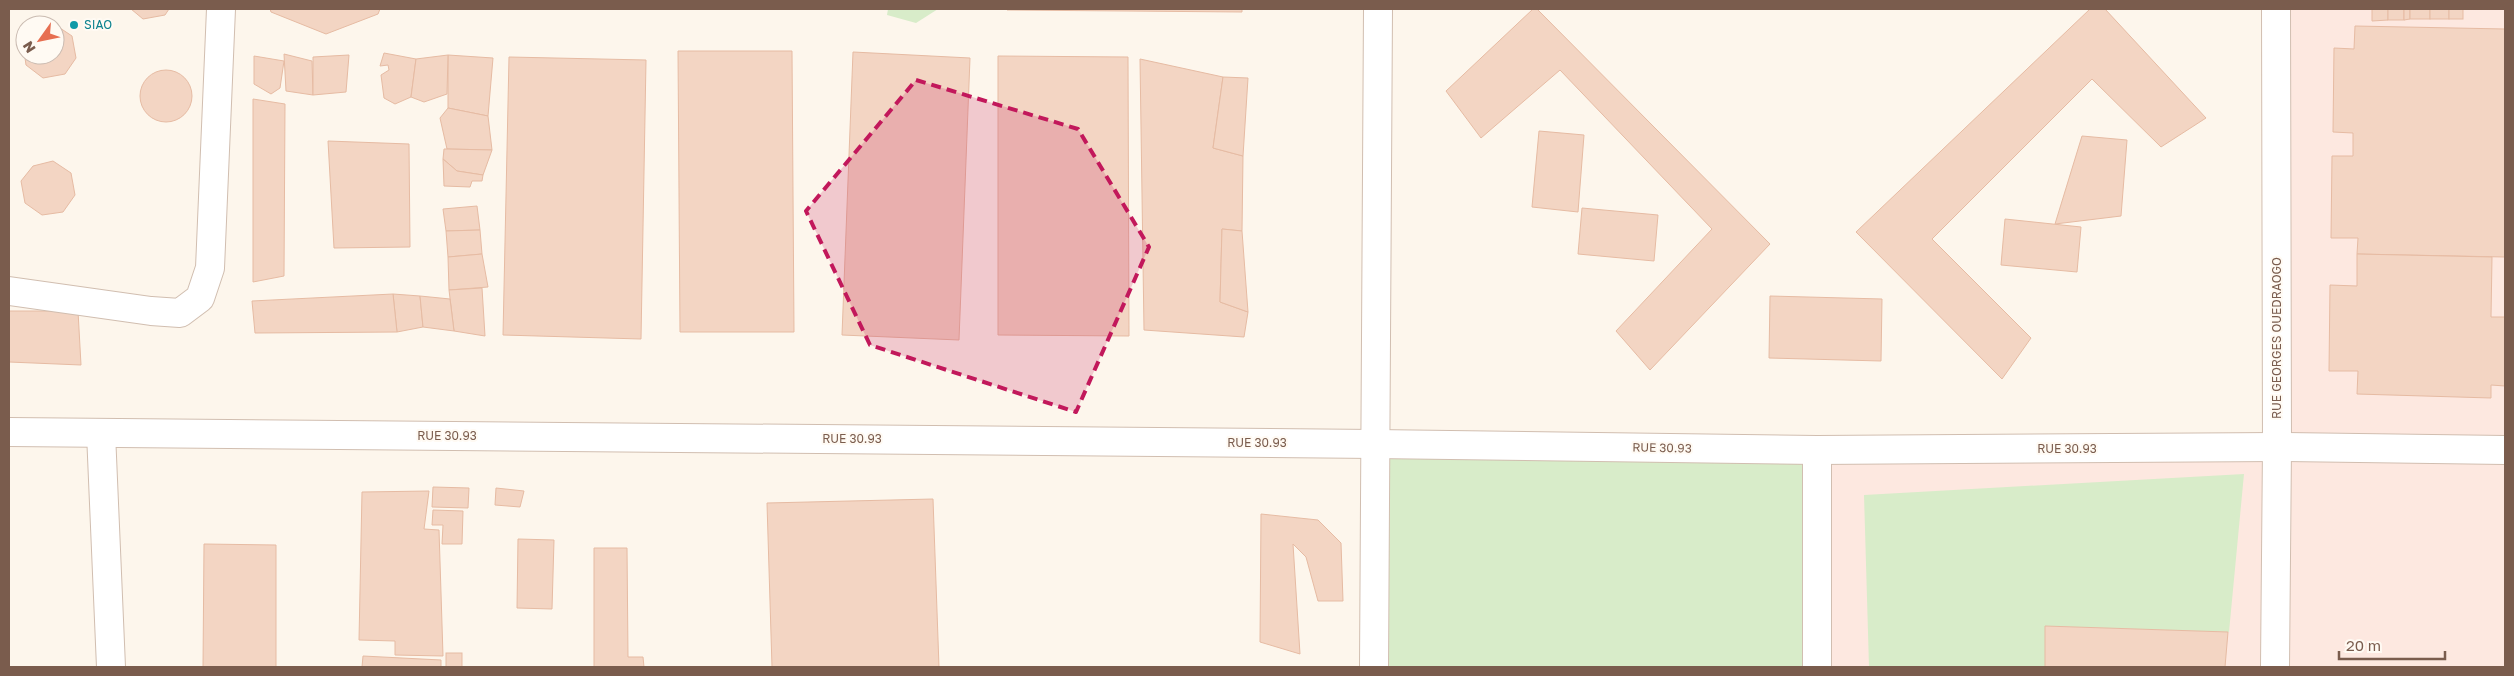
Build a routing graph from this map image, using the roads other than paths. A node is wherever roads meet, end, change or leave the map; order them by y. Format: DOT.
graph roads {
  1 [pos="221,9"];
  2 [pos="1378,9"];
  3 [pos="2276,9"];
  4 [pos="9,291"];
  5 [pos="9,432"];
  6 [pos="101,433"];
  7 [pos="1375,444"];
  8 [pos="2277,447"];
  9 [pos="1817,450"];
  10 [pos="2505,450"];
  11 [pos="111,667"];
  12 [pos="1374,667"];
  13 [pos="1817,667"];
  14 [pos="2275,667"];
  1 -- 4 [label="street"];
  2 -- 7 [label="street"];
  3 -- 8 [label="street, RUE GEORGES OUEDRAOGO"];
  5 -- 6 [label="street, RUE 30.93"];
  6 -- 7 [label="street, RUE 30.93"];
  6 -- 11 [label="street"];
  7 -- 9 [label="street, RUE 30.93"];
  7 -- 12 [label="street"];
  8 -- 9 [label="street, RUE 30.93"];
  8 -- 10 [label="street, RUE 30.93"];
  8 -- 14 [label="street, RUE GEORGES OUEDRAOGO"];
  9 -- 13 [label="street"];
}
